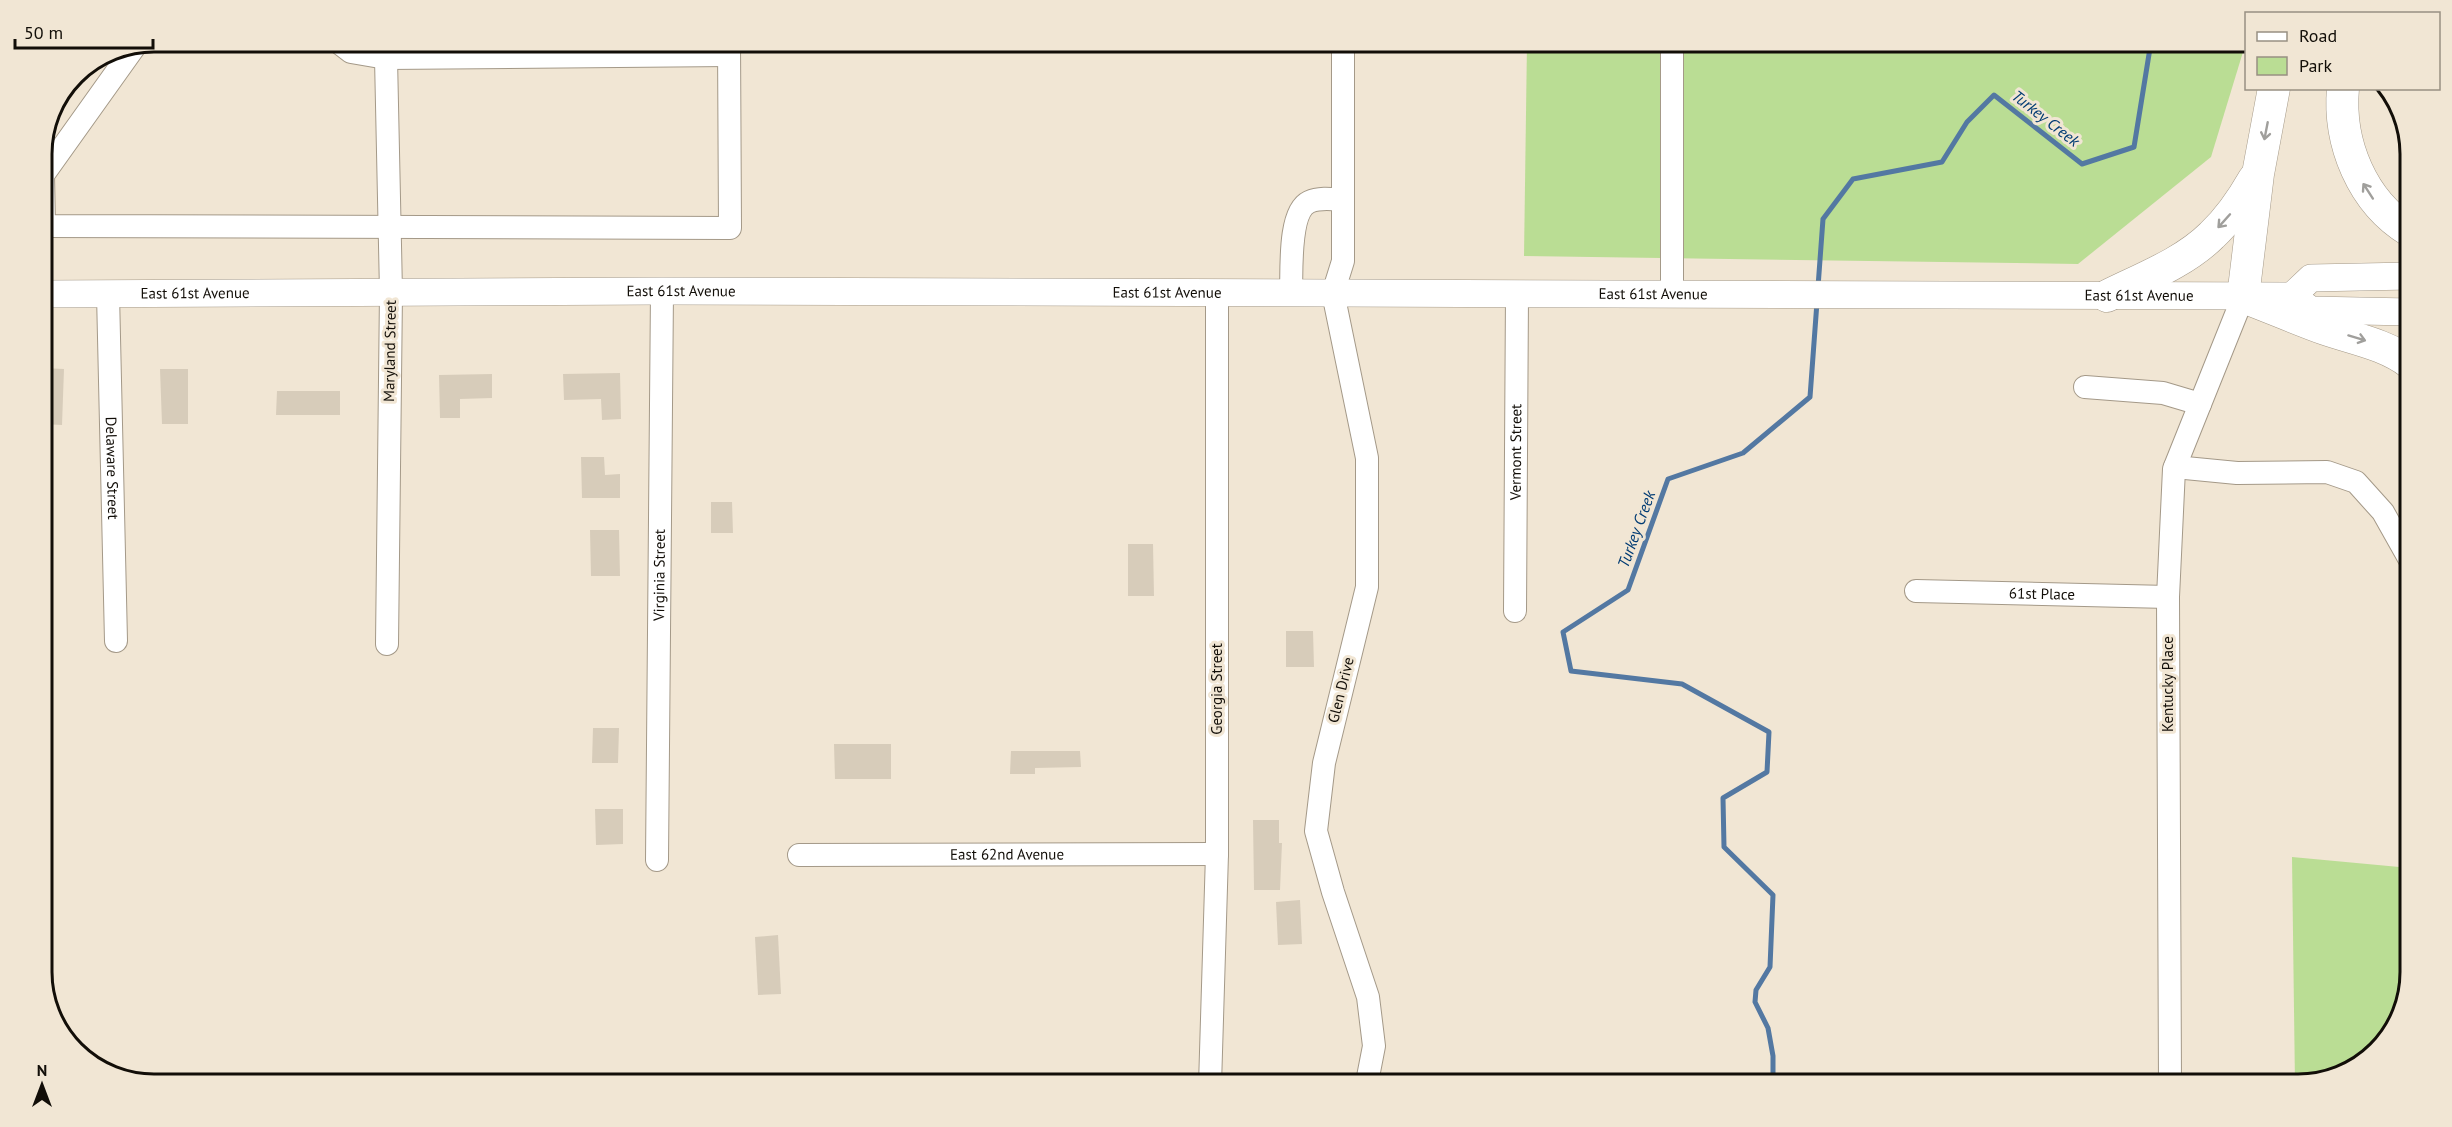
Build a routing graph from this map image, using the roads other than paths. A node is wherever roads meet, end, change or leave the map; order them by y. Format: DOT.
graph roads {
  1 [pos="351,52"];
  2 [pos="592,52"];
  3 [pos="729,52"];
  4 [pos="1343,52"];
  5 [pos="1672,52"];
  6 [pos="127,57"];
  7 [pos="386,58"];
  8 [pos="2274,90"];
  9 [pos="2343,90"];
  10 [pos="53,161"];
  11 [pos="2258,174"];
  12 [pos="1343,200"];
  13 [pos="2399,223"];
  14 [pos="53,225"];
  15 [pos="390,227"];
  16 [pos="2399,276"];
  17 [pos="662,291"];
  18 [pos="391,292"];
  19 [pos="1217,293"];
  20 [pos="1291,293"];
  21 [pos="1333,293"];
  22 [pos="53,294"];
  23 [pos="108,294"];
  24 [pos="1517,294"];
  25 [pos="1672,294"];
  26 [pos="2107,296"];
  27 [pos="2292,296"];
  28 [pos="2243,297"];
  29 [pos="2399,312"];
  30 [pos="2399,356"];
  31 [pos="2085,387"];
  32 [pos="2200,404"];
  33 [pos="2175,467"];
  34 [pos="2399,541"];
  35 [pos="1916,591"];
  36 [pos="2168,597"];
  37 [pos="1515,610"];
  38 [pos="116,641"];
  39 [pos="387,644"];
  40 [pos="1217,854"];
  41 [pos="799,855"];
  42 [pos="657,860"];
  43 [pos="1210,1074"];
  44 [pos="1369,1074"];
  45 [pos="2170,1074"];
  1 -- 7 [label="street"];
  2 -- 7 [label="street"];
  3 -- 15 [label="street"];
  4 -- 12 [label="street"];
  5 -- 25 [label="street"];
  6 -- 10 [label="street"];
  7 -- 15 [label="street, Maryland Street"];
  8 -- 11 [label="highway, one-way"];
  13 -- 9 [label="highway, one-way"];
  11 -- 26 [label="highway, one-way"];
  11 -- 28 [label="highway"];
  12 -- 20 [label="street"];
  12 -- 21 [label="street"];
  14 -- 15 [label="street"];
  15 -- 18 [label="street, Maryland Street"];
  16 -- 27 [label="main road"];
  17 -- 18 [label="main road, East 61st Avenue"];
  17 -- 19 [label="main road, East 61st Avenue"];
  17 -- 42 [label="street, Virginia Street"];
  18 -- 23 [label="main road, East 61st Avenue"];
  18 -- 39 [label="street, Maryland Street"];
  19 -- 20 [label="main road, East 61st Avenue"];
  19 -- 40 [label="street, Georgia Street"];
  20 -- 21 [label="main road, East 61st Avenue"];
  21 -- 24 [label="main road, East 61st Avenue"];
  21 -- 44 [label="street, Glen Drive"];
  22 -- 23 [label="main road, East 61st Avenue"];
  23 -- 38 [label="street, Delaware Street"];
  24 -- 25 [label="main road, East 61st Avenue"];
  24 -- 37 [label="street, Vermont Street"];
  25 -- 26 [label="main road, East 61st Avenue"];
  26 -- 28 [label="main road, East 61st Avenue"];
  27 -- 28 [label="main road, East 61st Avenue"];
  27 -- 29 [label="main road"];
  28 -- 30 [label="highway, one-way"];
  28 -- 32 [label="street, Kentucky Place"];
  31 -- 32 [label="street"];
  32 -- 33 [label="street, Kentucky Place"];
  33 -- 34 [label="street"];
  33 -- 36 [label="street, Kentucky Place"];
  35 -- 36 [label="street, 61st Place"];
  36 -- 45 [label="street, Kentucky Place"];
  40 -- 41 [label="street, East 62nd Avenue"];
  40 -- 43 [label="street, Georgia Street"];
}
